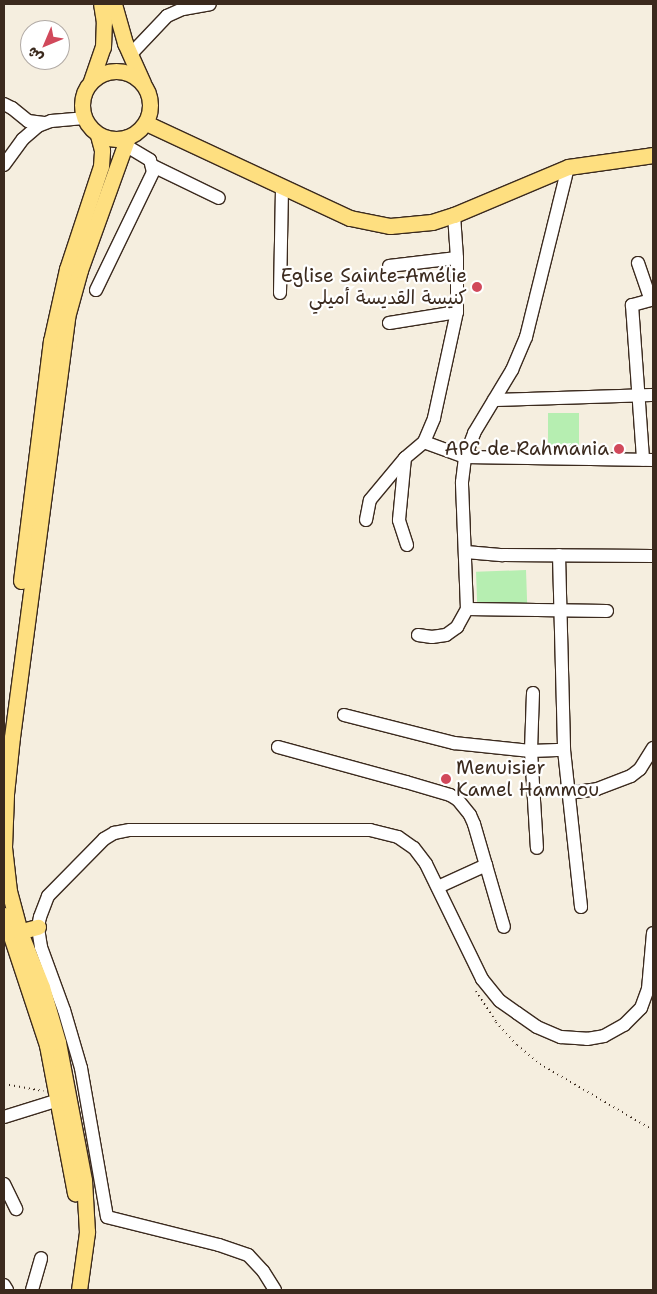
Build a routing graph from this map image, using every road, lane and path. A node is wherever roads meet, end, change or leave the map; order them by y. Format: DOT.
graph roads {
  1 [pos="101,4"];
  2 [pos="114,4"];
  3 [pos="210,4"];
  4 [pos="111,21"];
  5 [pos="130,55"];
  6 [pos="91,82"];
  7 [pos="145,86"];
  8 [pos="4,104"];
  9 [pos="84,118"];
  10 [pos="44,123"];
  11 [pos="146,123"];
  12 [pos="98,135"];
  13 [pos="126,142"];
  14 [pos="653,155"];
  15 [pos="4,165"];
  16 [pos="153,166"];
  17 [pos="568,167"];
  18 [pos="106,176"];
  19 [pos="282,187"];
  20 [pos="219,198"];
  21 [pos="454,215"];
  22 [pos="457,258"];
  23 [pos="638,263"];
  24 [pos="389,266"];
  25 [pos="96,290"];
  26 [pos="280,293"];
  27 [pos="457,312"];
  28 [pos="389,323"];
  29 [pos="638,394"];
  30 [pos="653,395"];
  31 [pos="494,400"];
  32 [pos="424,442"];
  33 [pos="465,457"];
  34 [pos="405,458"];
  35 [pos="648,460"];
  36 [pos="366,520"];
  37 [pos="407,545"];
  38 [pos="466,552"];
  39 [pos="559,555"];
  40 [pos="653,556"];
  41 [pos="467,609"];
  42 [pos="561,610"];
  43 [pos="607,611"];
  44 [pos="418,635"];
  45 [pos="534,693"];
  46 [pos="344,715"];
  47 [pos="4,719"];
  48 [pos="278,747"];
  49 [pos="653,748"];
  50 [pos="564,750"];
  51 [pos="532,751"];
  52 [pos="569,793"];
  53 [pos="536,848"];
  54 [pos="486,865"];
  55 [pos="438,887"];
  56 [pos="581,907"];
  57 [pos="4,915"];
  58 [pos="38,927"];
  59 [pos="504,927"];
  60 [pos="15,933"];
  61 [pos="653,933"];
  62 [pos="476,990"];
  63 [pos="4,1084"];
  64 [pos="58,1097"];
  65 [pos="4,1117"];
  66 [pos="653,1130"];
  67 [pos="4,1184"];
  68 [pos="16,1209"];
  69 [pos="41,1258"];
  70 [pos="4,1286"];
  71 [pos="7,1290"];
  72 [pos="32,1290"];
  73 [pos="69,1290"];
  74 [pos="79,1290"];
  75 [pos="275,1290"];
  1 -- 4 [label="main road"];
  2 -- 4 [label="main road"];
  3 -- 5 [label="street"];
  4 -- 5 [label="main road"];
  4 -- 6 [label="main road"];
  5 -- 7 [label="main road"];
  6 -- 7 [label="main road"];
  6 -- 9 [label="main road"];
  7 -- 11 [label="main road"];
  8 -- 10 [label="street"];
  9 -- 10 [label="street"];
  9 -- 12 [label="main road"];
  10 -- 15 [label="street"];
  11 -- 13 [label="main road"];
  11 -- 19 [label="main road"];
  12 -- 13 [label="main road"];
  12 -- 18 [label="main road"];
  13 -- 16 [label="street"];
  13 -- 18 [label="main road"];
  14 -- 17 [label="main road"];
  16 -- 20 [label="street"];
  16 -- 25 [label="street"];
  17 -- 21 [label="main road"];
  17 -- 31 [label="street"];
  18 -- 47 [label="main road"];
  18 -- 60 [label="main road"];
  19 -- 21 [label="main road"];
  19 -- 26 [label="street"];
  21 -- 22 [label="street"];
  22 -- 24 [label="street"];
  22 -- 27 [label="street"];
  23 -- 29 [label="street"];
  27 -- 28 [label="street"];
  27 -- 32 [label="street"];
  29 -- 30 [label="street"];
  29 -- 31 [label="street"];
  29 -- 35 [label="street"];
  31 -- 33 [label="street"];
  32 -- 33 [label="street"];
  32 -- 34 [label="street"];
  33 -- 35 [label="street"];
  33 -- 38 [label="street"];
  34 -- 36 [label="street"];
  34 -- 37 [label="street"];
  38 -- 39 [label="street"];
  38 -- 41 [label="street"];
  39 -- 40 [label="street"];
  39 -- 42 [label="street"];
  41 -- 42 [label="street"];
  41 -- 44 [label="street"];
  42 -- 43 [label="street"];
  42 -- 50 [label="street"];
  45 -- 51 [label="street"];
  46 -- 51 [label="street"];
  48 -- 54 [label="street"];
  49 -- 52 [label="street"];
  50 -- 51 [label="street"];
  50 -- 52 [label="street"];
  51 -- 53 [label="street"];
  52 -- 56 [label="street"];
  54 -- 55 [label="street"];
  54 -- 59 [label="street"];
  55 -- 58 [label="street"];
  55 -- 61 [label="street"];
  57 -- 60 [label="main road"];
  58 -- 60 [label="main road"];
  58 -- 75 [label="street"];
  60 -- 64 [label="main road"];
  60 -- 74 [label="main road"];
  62 -- 66 [label="path"];
  63 -- 64 [label="path"];
  64 -- 65 [label="street"];
  64 -- 73 [label="main road"];
  67 -- 68 [label="street"];
  69 -- 72 [label="street"];
  70 -- 71 [label="street"];
}
